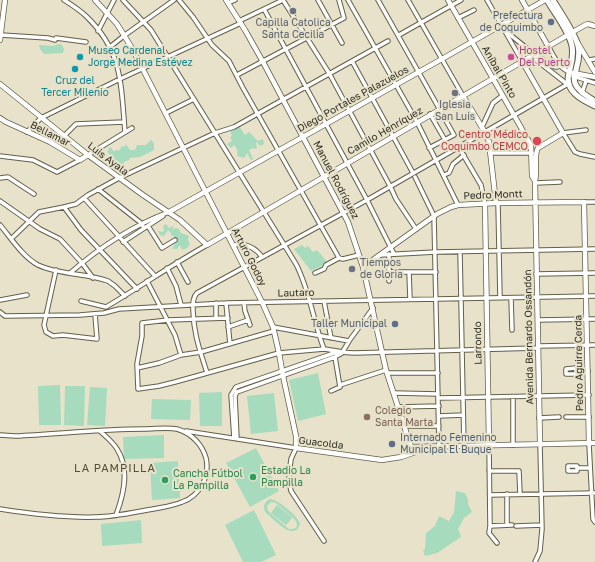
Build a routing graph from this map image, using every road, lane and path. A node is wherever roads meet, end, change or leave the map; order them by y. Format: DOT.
graph roads {
  1 [pos="5,0"];
  2 [pos="64,0"];
  3 [pos="95,0"];
  4 [pos="114,0"];
  5 [pos="123,0"];
  6 [pos="174,0"];
  7 [pos="179,0"];
  8 [pos="235,0"];
  9 [pos="283,0"];
  10 [pos="318,0"];
  11 [pos="339,0"];
  12 [pos="348,0"];
  13 [pos="378,0"];
  14 [pos="408,0"];
  15 [pos="448,0"];
  16 [pos="461,0"];
  17 [pos="488,0"];
  18 [pos="522,0"];
  19 [pos="546,0"];
  20 [pos="552,0"];
  21 [pos="227,2"];
  22 [pos="451,6"];
  23 [pos="264,9"];
  24 [pos="474,10"];
  25 [pos="527,10"];
  26 [pos="107,13"];
  27 [pos="458,18"];
  28 [pos="144,21"];
  29 [pos="240,22"];
  30 [pos="421,22"];
  31 [pos="331,24"];
  32 [pos="595,26"];
  33 [pos="503,27"];
  34 [pos="98,31"];
  35 [pos="569,34"];
  36 [pos="125,35"];
  37 [pos="399,35"];
  38 [pos="0,38"];
  39 [pos="306,38"];
  40 [pos="207,39"];
  41 [pos="576,40"];
  42 [pos="388,41"];
  43 [pos="86,42"];
  44 [pos="472,42"];
  45 [pos="342,43"];
  46 [pos="548,46"];
  47 [pos="110,47"];
  48 [pos="376,48"];
  49 [pos="285,49"];
  50 [pos="532,55"];
  51 [pos="168,57"];
  52 [pos="442,59"];
  53 [pos="595,59"];
  54 [pos="589,60"];
  55 [pos="352,61"];
  56 [pos="522,61"];
  57 [pos="263,62"];
  58 [pos="560,66"];
  59 [pos="143,68"];
  60 [pos="419,72"];
  61 [pos="595,72"];
  62 [pos="329,73"];
  63 [pos="571,74"];
  64 [pos="237,75"];
  65 [pos="595,77"];
  66 [pos="492,78"];
  67 [pos="120,79"];
  68 [pos="586,81"];
  69 [pos="595,83"];
  70 [pos="0,84"];
  71 [pos="567,84"];
  72 [pos="396,85"];
  73 [pos="305,86"];
  74 [pos="582,92"];
  75 [pos="463,96"];
  76 [pos="502,96"];
  77 [pos="543,97"];
  78 [pos="373,98"];
  79 [pos="194,99"];
  80 [pos="283,99"];
  81 [pos="595,100"];
  82 [pos="595,106"];
  83 [pos="440,109"];
  84 [pos="349,111"];
  85 [pos="166,113"];
  86 [pos="257,113"];
  87 [pos="430,114"];
  88 [pos="513,115"];
  89 [pos="0,118"];
  90 [pos="41,118"];
  91 [pos="124,122"];
  92 [pos="417,122"];
  93 [pos="326,124"];
  94 [pos="132,128"];
  95 [pos="483,129"];
  96 [pos="586,130"];
  97 [pos="27,132"];
  98 [pos="125,132"];
  99 [pos="563,133"];
  100 [pos="215,134"];
  101 [pos="64,136"];
  102 [pos="393,136"];
  103 [pos="303,137"];
  104 [pos="445,140"];
  105 [pos="458,146"];
  106 [pos="184,148"];
  107 [pos="429,148"];
  108 [pos="279,150"];
  109 [pos="370,150"];
  110 [pos="491,153"];
  111 [pos="534,153"];
  112 [pos="88,155"];
  113 [pos="464,155"];
  114 [pos="0,156"];
  115 [pos="595,157"];
  116 [pos="80,160"];
  117 [pos="435,160"];
  118 [pos="347,163"];
  119 [pos="239,172"];
  120 [pos="414,175"];
  121 [pos="444,175"];
  122 [pos="324,177"];
  123 [pos="0,178"];
  124 [pos="119,178"];
  125 [pos="535,182"];
  126 [pos="560,182"];
  127 [pos="390,186"];
  128 [pos="98,189"];
  129 [pos="302,190"];
  130 [pos="206,191"];
  131 [pos="34,194"];
  132 [pos="84,198"];
  133 [pos="367,200"];
  134 [pos="0,201"];
  135 [pos="584,202"];
  136 [pos="595,202"];
  137 [pos="497,203"];
  138 [pos="535,203"];
  139 [pos="484,204"];
  140 [pos="458,205"];
  141 [pos="64,207"];
  142 [pos="169,212"];
  143 [pos="263,212"];
  144 [pos="344,212"];
  145 [pos="434,216"];
  146 [pos="29,221"];
  147 [pos="141,223"];
  148 [pos="0,225"];
  149 [pos="321,225"];
  150 [pos="146,227"];
  151 [pos="416,229"];
  152 [pos="227,233"];
  153 [pos="119,236"];
  154 [pos="11,239"];
  155 [pos="175,240"];
  156 [pos="123,242"];
  157 [pos="208,245"];
  158 [pos="233,245"];
  159 [pos="283,245"];
  160 [pos="392,246"];
  161 [pos="98,249"];
  162 [pos="586,249"];
  163 [pos="595,249"];
  164 [pos="485,251"];
  165 [pos="499,251"];
  166 [pos="536,251"];
  167 [pos="436,252"];
  168 [pos="460,252"];
  169 [pos="389,254"];
  170 [pos="394,254"];
  171 [pos="379,255"];
  172 [pos="262,257"];
  173 [pos="360,257"];
  174 [pos="339,258"];
  175 [pos="373,260"];
  176 [pos="177,262"];
  177 [pos="82,263"];
  178 [pos="244,267"];
  179 [pos="363,267"];
  180 [pos="167,268"];
  181 [pos="56,270"];
  182 [pos="389,272"];
  183 [pos="409,272"];
  184 [pos="436,272"];
  185 [pos="70,273"];
  186 [pos="315,273"];
  187 [pos="586,273"];
  188 [pos="595,273"];
  189 [pos="536,274"];
  190 [pos="156,276"];
  191 [pos="93,278"];
  192 [pos="147,281"];
  193 [pos="389,281"];
  194 [pos="188,282"];
  195 [pos="137,289"];
  196 [pos="26,295"];
  197 [pos="125,296"];
  198 [pos="586,296"];
  199 [pos="595,296"];
  200 [pos="537,297"];
  201 [pos="461,298"];
  202 [pos="486,298"];
  203 [pos="500,298"];
  204 [pos="511,298"];
  205 [pos="410,299"];
  206 [pos="437,299"];
  207 [pos="0,300"];
  208 [pos="371,300"];
  209 [pos="81,301"];
  210 [pos="310,301"];
  211 [pos="324,301"];
  212 [pos="262,302"];
  213 [pos="216,303"];
  214 [pos="226,303"];
  215 [pos="244,303"];
  216 [pos="193,304"];
  217 [pos="181,306"];
  218 [pos="161,307"];
  219 [pos="373,308"];
  220 [pos="0,312"];
  221 [pos="95,314"];
  222 [pos="46,315"];
  223 [pos="216,318"];
  224 [pos="228,318"];
  225 [pos="194,319"];
  226 [pos="587,319"];
  227 [pos="595,319"];
  228 [pos="168,320"];
  229 [pos="248,320"];
  230 [pos="538,320"];
  231 [pos="250,325"];
  232 [pos="228,327"];
  233 [pos="273,329"];
  234 [pos="512,330"];
  235 [pos="318,335"];
  236 [pos="331,338"];
  237 [pos="349,340"];
  238 [pos="230,344"];
  239 [pos="587,345"];
  240 [pos="595,345"];
  241 [pos="538,347"];
  242 [pos="324,349"];
  243 [pos="462,350"];
  244 [pos="488,350"];
  245 [pos="382,351"];
  246 [pos="438,351"];
  247 [pos="201,352"];
  248 [pos="279,353"];
  249 [pos="342,353"];
  250 [pos="181,355"];
  251 [pos="335,357"];
  252 [pos="137,368"];
  253 [pos="387,371"];
  254 [pos="576,371"];
  255 [pos="588,371"];
  256 [pos="207,373"];
  257 [pos="438,373"];
  258 [pos="282,374"];
  259 [pos="340,385"];
  260 [pos="331,391"];
  261 [pos="394,393"];
  262 [pos="438,396"];
  263 [pos="539,396"];
  264 [pos="589,396"];
  265 [pos="462,397"];
  266 [pos="488,397"];
  267 [pos="513,397"];
  268 [pos="439,406"];
  269 [pos="398,407"];
  270 [pos="589,408"];
  271 [pos="595,408"];
  272 [pos="439,416"];
  273 [pos="463,416"];
  274 [pos="559,417"];
  275 [pos="566,417"];
  276 [pos="589,417"];
  277 [pos="539,418"];
  278 [pos="404,426"];
  279 [pos="439,426"];
  280 [pos="181,430"];
  281 [pos="100,431"];
  282 [pos="0,435"];
  283 [pos="208,435"];
  284 [pos="235,438"];
  285 [pos="198,443"];
  286 [pos="540,444"];
  287 [pos="589,444"];
  288 [pos="595,444"];
  289 [pos="489,445"];
  290 [pos="513,445"];
  291 [pos="439,446"];
  292 [pos="464,446"];
  293 [pos="411,447"];
  294 [pos="430,447"];
  295 [pos="296,448"];
  296 [pos="413,453"];
  297 [pos="577,468"];
  298 [pos="590,468"];
  299 [pos="489,471"];
  300 [pos="593,493"];
  301 [pos="507,494"];
  302 [pos="520,494"];
  303 [pos="541,494"];
  304 [pos="490,495"];
  305 [pos="0,509"];
  306 [pos="116,515"];
  307 [pos="595,522"];
  308 [pos="507,525"];
  309 [pos="542,525"];
  310 [pos="490,526"];
  311 [pos="324,541"];
  312 [pos="497,543"];
  313 [pos="535,562"];
  1 -- 38 [label="street"];
  2 -- 34 [label="street"];
  3 -- 26 [label="street, Arturo Godoy"];
  4 -- 26 [label="street"];
  5 -- 28 [label="street"];
  6 -- 28 [label="street"];
  7 -- 40 [label="street"];
  8 -- 21 [label="street"];
  9 -- 23 [label="street"];
  9 -- 39 [label="street"];
  10 -- 31 [label="street"];
  11 -- 31 [label="street"];
  12 -- 48 [label="street"];
  13 -- 37 [label="street"];
  14 -- 30 [label="street"];
  15 -- 22 [label="street, Aníbal Pinto"];
  16 -- 22 [label="street"];
  17 -- 33 [label="street"];
  18 -- 25 [label="street"];
  19 -- 25 [label="street, Diego Portales Palazuelos"];
  19 -- 35 [label="main road"];
  20 -- 35 [label="main road"];
  21 -- 29 [label="street, Manuel Rodríguez"];
  22 -- 27 [label="street, Aníbal Pinto"];
  22 -- 30 [label="street"];
  23 -- 29 [label="street"];
  23 -- 49 [label="street"];
  24 -- 27 [label="street"];
  25 -- 33 [label="street, Diego Portales Palazuelos"];
  25 -- 46 [label="street"];
  26 -- 34 [label="street"];
  26 -- 36 [label="street, Arturo Godoy"];
  27 -- 44 [label="street, Aníbal Pinto"];
  28 -- 36 [label="street"];
  28 -- 51 [label="street"];
  29 -- 40 [label="street"];
  29 -- 57 [label="street, Manuel Rodríguez"];
  30 -- 37 [label="street"];
  30 -- 52 [label="street"];
  31 -- 39 [label="street"];
  31 -- 45 [label="street"];
  32 -- 35 [label="street, Camilo Henríquez"];
  33 -- 44 [label="street, Diego Portales Palazuelos"];
  33 -- 50 [label="street"];
  33 -- 56 [label="street"];
  34 -- 47 [label="street"];
  35 -- 41 [label="main road"];
  35 -- 46 [label="street, Camilo Henríquez"];
  35 -- 63 [label="main road"];
  36 -- 47 [label="street"];
  36 -- 59 [label="street, Arturo Godoy"];
  37 -- 60 [label="street"];
  38 -- 43 [label="street"];
  39 -- 49 [label="street"];
  39 -- 62 [label="street"];
  40 -- 51 [label="street"];
  40 -- 64 [label="street"];
  41 -- 54 [label="street"];
  41 -- 63 [label="main road"];
  42 -- 48 [label="street"];
  44 -- 52 [label="street, Diego Portales Palazuelos"];
  44 -- 66 [label="street, Aníbal Pinto"];
  46 -- 50 [label="street, Camilo Henríquez"];
  46 -- 58 [label="street"];
  47 -- 67 [label="street"];
  48 -- 55 [label="street"];
  48 -- 72 [label="street"];
  49 -- 57 [label="street"];
  49 -- 73 [label="street"];
  50 -- 56 [label="street, Camilo Henríquez"];
  50 -- 58 [label="street"];
  50 -- 71 [label="street"];
  51 -- 59 [label="street"];
  51 -- 79 [label="street"];
  52 -- 60 [label="street, Diego Portales Palazuelos"];
  52 -- 75 [label="street"];
  53 -- 54 [label="street"];
  54 -- 61 [label="street"];
  55 -- 62 [label="street"];
  55 -- 78 [label="street"];
  56 -- 66 [label="street, Camilo Henríquez"];
  56 -- 77 [label="street"];
  57 -- 64 [label="street"];
  57 -- 80 [label="street, Manuel Rodríguez"];
  58 -- 63 [label="street"];
  59 -- 67 [label="street"];
  59 -- 85 [label="street, Arturo Godoy"];
  60 -- 72 [label="street, Diego Portales Palazuelos"];
  60 -- 83 [label="street"];
  62 -- 73 [label="street"];
  62 -- 84 [label="street"];
  63 -- 65 [label="street"];
  63 -- 68 [label="street"];
  63 -- 71 [label="main road"];
  63 -- 74 [label="main road"];
  64 -- 86 [label="street"];
  66 -- 75 [label="street, Camilo Henríquez"];
  66 -- 76 [label="street, Aníbal Pinto"];
  67 -- 90 [label="street"];
  67 -- 91 [label="street"];
  68 -- 69 [label="street"];
  68 -- 74 [label="street"];
  70 -- 90 [label="street, Luis Ayala"];
  71 -- 77 [label="street"];
  71 -- 82 [label="main road"];
  72 -- 78 [label="street, Diego Portales Palazuelos"];
  72 -- 92 [label="street"];
  73 -- 80 [label="street"];
  73 -- 93 [label="street"];
  74 -- 81 [label="main road"];
  75 -- 83 [label="street, Camilo Henríquez"];
  75 -- 95 [label="street"];
  76 -- 88 [label="street, Aníbal Pinto"];
  76 -- 95 [label="street"];
  77 -- 88 [label="street"];
  77 -- 99 [label="street"];
  78 -- 84 [label="street, Diego Portales Palazuelos"];
  78 -- 102 [label="street"];
  79 -- 85 [label="street"];
  79 -- 100 [label="street"];
  80 -- 86 [label="street"];
  80 -- 103 [label="street, Manuel Rodríguez"];
  83 -- 87 [label="street, Camilo Henríquez"];
  83 -- 104 [label="street"];
  84 -- 93 [label="street, Diego Portales Palazuelos"];
  84 -- 109 [label="street"];
  85 -- 106 [label="street, Arturo Godoy"];
  86 -- 100 [label="street"];
  86 -- 108 [label="street"];
  87 -- 92 [label="street, Camilo Henríquez"];
  87 -- 104 [label="street"];
  88 -- 95 [label="street"];
  88 -- 111 [label="street, Aníbal Pinto"];
  89 -- 97 [label="street, Bellamar"];
  90 -- 97 [label="street"];
  90 -- 101 [label="street, Luis Ayala"];
  91 -- 98 [label="street"];
  91 -- 101 [label="street"];
  92 -- 102 [label="street, Camilo Henríquez"];
  92 -- 107 [label="street"];
  93 -- 103 [label="street, Diego Portales Palazuelos"];
  93 -- 118 [label="street"];
  94 -- 98 [label="street"];
  95 -- 105 [label="street"];
  95 -- 110 [label="street"];
  96 -- 99 [label="street"];
  97 -- 116 [label="street, Bellamar"];
  98 -- 112 [label="street"];
  99 -- 111 [label="street"];
  99 -- 115 [label="street"];
  100 -- 106 [label="street"];
  100 -- 119 [label="street"];
  101 -- 112 [label="street, Luis Ayala"];
  102 -- 109 [label="street, Camilo Henríquez"];
  102 -- 120 [label="street"];
  103 -- 108 [label="street, Diego Portales Palazuelos"];
  103 -- 122 [label="street, Manuel Rodríguez"];
  104 -- 107 [label="street"];
  105 -- 113 [label="street, Larrondo"];
  105 -- 117 [label="street"];
  106 -- 124 [label="street"];
  106 -- 130 [label="street, Arturo Godoy"];
  107 -- 117 [label="street"];
  108 -- 119 [label="street, Diego Portales Palazuelos"];
  108 -- 129 [label="street"];
  109 -- 118 [label="street, Camilo Henríquez"];
  109 -- 127 [label="street"];
  110 -- 111 [label="street"];
  110 -- 137 [label="street"];
  111 -- 125 [label="street, Avenida Bernardo Ossandón"];
  112 -- 116 [label="street"];
  112 -- 124 [label="street, Luis Ayala"];
  113 -- 121 [label="street"];
  113 -- 139 [label="street, Larrondo"];
  114 -- 116 [label="street"];
  117 -- 120 [label="street"];
  117 -- 121 [label="street"];
  118 -- 122 [label="street, Camilo Henríquez"];
  118 -- 133 [label="street"];
  119 -- 130 [label="street, Diego Portales Palazuelos"];
  119 -- 143 [label="street"];
  120 -- 127 [label="street"];
  120 -- 145 [label="street"];
  121 -- 140 [label="street"];
  122 -- 129 [label="street, Camilo Henríquez"];
  122 -- 144 [label="street, Manuel Rodríguez"];
  123 -- 131 [label="street"];
  124 -- 128 [label="street"];
  124 -- 142 [label="street, Luis Ayala"];
  125 -- 126 [label="street"];
  125 -- 138 [label="street, Avenida Bernardo Ossandón"];
  127 -- 133 [label="street"];
  127 -- 151 [label="street"];
  128 -- 132 [label="street"];
  128 -- 147 [label="street"];
  129 -- 143 [label="street, Camilo Henríquez"];
  129 -- 149 [label="street"];
  130 -- 142 [label="street, Diego Portales Palazuelos"];
  130 -- 152 [label="street, Arturo Godoy"];
  132 -- 141 [label="street"];
  132 -- 153 [label="street"];
  133 -- 144 [label="street"];
  133 -- 160 [label="street"];
  134 -- 146 [label="street"];
  135 -- 136 [label="street, Pedro Montt"];
  135 -- 138 [label="street, Pedro Montt"];
  135 -- 162 [label="street, Pedro Aguirre Cerda"];
  137 -- 138 [label="street, Pedro Montt"];
  137 -- 139 [label="street, Pedro Montt"];
  137 -- 165 [label="street"];
  138 -- 166 [label="street, Avenida Bernardo Ossandón"];
  139 -- 140 [label="street, Pedro Montt"];
  139 -- 164 [label="street, Larrondo"];
  140 -- 145 [label="street, Pedro Montt"];
  141 -- 146 [label="street"];
  141 -- 161 [label="street"];
  142 -- 147 [label="street, Diego Portales Palazuelos"];
  142 -- 150 [label="street, Diego Portales Palazuelos"];
  142 -- 157 [label="street, Luis Ayala"];
  143 -- 152 [label="street, Camilo Henríquez"];
  143 -- 159 [label="street"];
  144 -- 149 [label="street"];
  144 -- 173 [label="street, Manuel Rodríguez"];
  145 -- 151 [label="street, Pedro Montt"];
  145 -- 167 [label="street"];
  146 -- 154 [label="street"];
  146 -- 177 [label="street"];
  147 -- 150 [label="street"];
  147 -- 153 [label="street, Diego Portales Palazuelos"];
  148 -- 154 [label="street"];
  149 -- 159 [label="street"];
  149 -- 174 [label="street"];
  150 -- 155 [label="street"];
  150 -- 156 [label="street, Diego Portales Palazuelos"];
  151 -- 160 [label="street, Pedro Montt"];
  152 -- 157 [label="street, Camilo Henríquez"];
  152 -- 158 [label="street, Arturo Godoy"];
  153 -- 156 [label="street"];
  153 -- 161 [label="street, Diego Portales Palazuelos"];
  154 -- 181 [label="street"];
  156 -- 190 [label="street"];
  157 -- 176 [label="street"];
  158 -- 172 [label="street"];
  158 -- 178 [label="street, Arturo Godoy"];
  159 -- 172 [label="street"];
  159 -- 210 [label="street"];
  160 -- 170 [label="street"];
  160 -- 171 [label="street, Pedro Montt"];
  161 -- 177 [label="street, Diego Portales Palazuelos"];
  161 -- 195 [label="street"];
  162 -- 163 [label="street"];
  162 -- 166 [label="street"];
  162 -- 187 [label="street, Pedro Aguirre Cerda"];
  164 -- 165 [label="street"];
  164 -- 168 [label="street"];
  164 -- 202 [label="street, Larrondo"];
  165 -- 166 [label="street"];
  165 -- 203 [label="street"];
  166 -- 189 [label="street, Avenida Bernardo Ossandón"];
  167 -- 168 [label="street"];
  167 -- 170 [label="street"];
  167 -- 184 [label="street"];
  168 -- 201 [label="street"];
  169 -- 170 [label="street"];
  169 -- 171 [label="street"];
  169 -- 182 [label="street"];
  171 -- 175 [label="street, Pedro Montt"];
  172 -- 178 [label="street"];
  173 -- 174 [label="street"];
  173 -- 175 [label="street"];
  173 -- 179 [label="street, Manuel Rodríguez"];
  174 -- 186 [label="street"];
  175 -- 179 [label="street, Pedro Montt"];
  176 -- 180 [label="street"];
  176 -- 194 [label="street"];
  177 -- 185 [label="street, Diego Portales Palazuelos"];
  177 -- 191 [label="street"];
  178 -- 212 [label="street, Arturo Godoy"];
  178 -- 216 [label="street"];
  179 -- 208 [label="street, Manuel Rodríguez"];
  180 -- 190 [label="street"];
  180 -- 217 [label="street"];
  181 -- 185 [label="street"];
  181 -- 222 [label="street"];
  182 -- 183 [label="street"];
  182 -- 193 [label="street"];
  183 -- 184 [label="street"];
  183 -- 205 [label="street"];
  184 -- 206 [label="street"];
  185 -- 191 [label="street"];
  187 -- 188 [label="street"];
  187 -- 189 [label="street"];
  187 -- 198 [label="street, Pedro Aguirre Cerda"];
  189 -- 200 [label="street, Avenida Bernardo Ossandón"];
  190 -- 192 [label="street"];
  191 -- 197 [label="street"];
  192 -- 195 [label="street"];
  192 -- 218 [label="street"];
  195 -- 197 [label="street"];
  196 -- 207 [label="street"];
  197 -- 209 [label="street"];
  198 -- 199 [label="street, Lautaro"];
  198 -- 200 [label="street, Lautaro"];
  198 -- 226 [label="street, Pedro Aguirre Cerda"];
  200 -- 204 [label="street, Lautaro"];
  200 -- 230 [label="street, Avenida Bernardo Ossandón"];
  201 -- 202 [label="street, Lautaro"];
  201 -- 206 [label="street, Lautaro"];
  201 -- 243 [label="street"];
  202 -- 203 [label="street, Lautaro"];
  202 -- 244 [label="street, Larrondo"];
  203 -- 204 [label="street, Lautaro"];
  204 -- 234 [label="street"];
  205 -- 206 [label="street, Lautaro"];
  205 -- 208 [label="street, Lautaro"];
  206 -- 246 [label="street"];
  208 -- 211 [label="street, Lautaro"];
  208 -- 219 [label="street, Manuel Rodríguez"];
  210 -- 211 [label="street, Lautaro"];
  210 -- 212 [label="street, Lautaro"];
  210 -- 235 [label="street"];
  211 -- 236 [label="street"];
  212 -- 215 [label="street, Lautaro"];
  212 -- 233 [label="street, Arturo Godoy"];
  213 -- 214 [label="street, Lautaro"];
  213 -- 216 [label="street, Lautaro"];
  213 -- 223 [label="street"];
  214 -- 215 [label="street, Lautaro"];
  214 -- 224 [label="street"];
  215 -- 229 [label="street"];
  216 -- 217 [label="street, Lautaro"];
  216 -- 225 [label="street"];
  217 -- 218 [label="street, Lautaro"];
  218 -- 221 [label="street, Lautaro"];
  218 -- 228 [label="street"];
  219 -- 237 [label="street"];
  219 -- 245 [label="street, Manuel Rodríguez"];
  220 -- 222 [label="street, Lautaro"];
  221 -- 222 [label="street, Lautaro"];
  221 -- 222 [label="street"];
  223 -- 224 [label="street"];
  223 -- 225 [label="street"];
  224 -- 232 [label="street"];
  225 -- 228 [label="street"];
  225 -- 247 [label="street"];
  226 -- 227 [label="street"];
  226 -- 230 [label="street"];
  226 -- 239 [label="street, Pedro Aguirre Cerda"];
  228 -- 250 [label="street"];
  228 -- 252 [label="street"];
  229 -- 231 [label="street"];
  229 -- 232 [label="street"];
  230 -- 241 [label="street, Avenida Bernardo Ossandón"];
  232 -- 238 [label="street"];
  233 -- 235 [label="street"];
  233 -- 238 [label="street"];
  233 -- 248 [label="street, Arturo Godoy"];
  235 -- 236 [label="street"];
  235 -- 242 [label="street"];
  236 -- 237 [label="street"];
  237 -- 249 [label="street"];
  238 -- 247 [label="street"];
  239 -- 240 [label="street"];
  239 -- 241 [label="street"];
  239 -- 255 [label="street, Pedro Aguirre Cerda"];
  241 -- 244 [label="street"];
  241 -- 263 [label="street, Avenida Bernardo Ossandón"];
  242 -- 248 [label="street"];
  242 -- 249 [label="street"];
  243 -- 244 [label="street"];
  243 -- 246 [label="street"];
  243 -- 265 [label="street"];
  244 -- 266 [label="street, Larrondo"];
  245 -- 246 [label="street"];
  245 -- 249 [label="street"];
  245 -- 253 [label="street, Manuel Rodríguez"];
  246 -- 257 [label="street"];
  247 -- 250 [label="street"];
  247 -- 256 [label="street"];
  248 -- 256 [label="street"];
  248 -- 258 [label="street, Arturo Godoy"];
  249 -- 251 [label="street"];
  249 -- 258 [label="street"];
  250 -- 252 [label="street"];
  251 -- 258 [label="street"];
  251 -- 259 [label="street"];
  252 -- 256 [label="street"];
  253 -- 257 [label="street"];
  253 -- 259 [label="street"];
  253 -- 261 [label="street, Manuel Rodríguez"];
  254 -- 255 [label="street"];
  255 -- 264 [label="street, Pedro Aguirre Cerda"];
  257 -- 262 [label="street"];
  258 -- 284 [label="street"];
  258 -- 295 [label="street, Arturo Godoy"];
  259 -- 260 [label="street"];
  261 -- 262 [label="street"];
  261 -- 269 [label="street, Manuel Rodríguez"];
  262 -- 265 [label="street"];
  262 -- 268 [label="street"];
  263 -- 264 [label="street"];
  263 -- 267 [label="street"];
  263 -- 277 [label="street, Avenida Bernardo Ossandón"];
  264 -- 270 [label="street, Pedro Aguirre Cerda"];
  265 -- 266 [label="street"];
  265 -- 273 [label="street"];
  266 -- 267 [label="street"];
  266 -- 289 [label="street, Larrondo"];
  267 -- 290 [label="street"];
  268 -- 269 [label="street"];
  268 -- 272 [label="street"];
  269 -- 278 [label="street, Manuel Rodríguez"];
  270 -- 271 [label="street"];
  270 -- 276 [label="street, Pedro Aguirre Cerda"];
  272 -- 273 [label="street"];
  272 -- 279 [label="street"];
  273 -- 292 [label="street"];
  274 -- 277 [label="street"];
  275 -- 276 [label="street"];
  276 -- 287 [label="street, Pedro Aguirre Cerda"];
  277 -- 286 [label="street, Avenida Bernardo Ossandón"];
  278 -- 279 [label="street"];
  278 -- 293 [label="street, Manuel Rodríguez"];
  279 -- 291 [label="street"];
  280 -- 281 [label="street, Guacolda"];
  280 -- 283 [label="street, Guacolda"];
  280 -- 285 [label="street"];
  281 -- 282 [label="street, Guacolda"];
  281 -- 306 [label="street"];
  283 -- 284 [label="street, Guacolda"];
  283 -- 285 [label="street"];
  284 -- 295 [label="street, Guacolda"];
  285 -- 306 [label="street"];
  286 -- 287 [label="street, Guacolda"];
  286 -- 290 [label="street, Guacolda"];
  286 -- 303 [label="street, Avenida Bernardo Ossandón"];
  287 -- 288 [label="street, Guacolda"];
  287 -- 298 [label="street, Pedro Aguirre Cerda"];
  289 -- 290 [label="street, Guacolda"];
  289 -- 292 [label="street, Guacolda"];
  289 -- 299 [label="street, Larrondo"];
  291 -- 292 [label="street, Guacolda"];
  291 -- 294 [label="street, Guacolda"];
  293 -- 294 [label="street, Guacolda"];
  293 -- 296 [label="street, Manuel Rodríguez"];
  294 -- 296 [label="street, Guacolda"];
  295 -- 296 [label="street, Guacolda"];
  295 -- 311 [label="street, Arturo Godoy"];
  297 -- 298 [label="street"];
  298 -- 300 [label="street, Pedro Aguirre Cerda"];
  299 -- 302 [label="street"];
  299 -- 304 [label="street, Larrondo"];
  300 -- 303 [label="street"];
  300 -- 307 [label="street, Pedro Aguirre Cerda"];
  301 -- 302 [label="street"];
  301 -- 304 [label="street"];
  301 -- 308 [label="street"];
  302 -- 303 [label="street"];
  303 -- 309 [label="street, Avenida Bernardo Ossandón"];
  304 -- 310 [label="street, Larrondo"];
  305 -- 306 [label="street"];
  308 -- 309 [label="street"];
  308 -- 310 [label="street"];
  309 -- 313 [label="street, Avenida Bernardo Ossandón"];
  310 -- 312 [label="street, Larrondo"];
}
